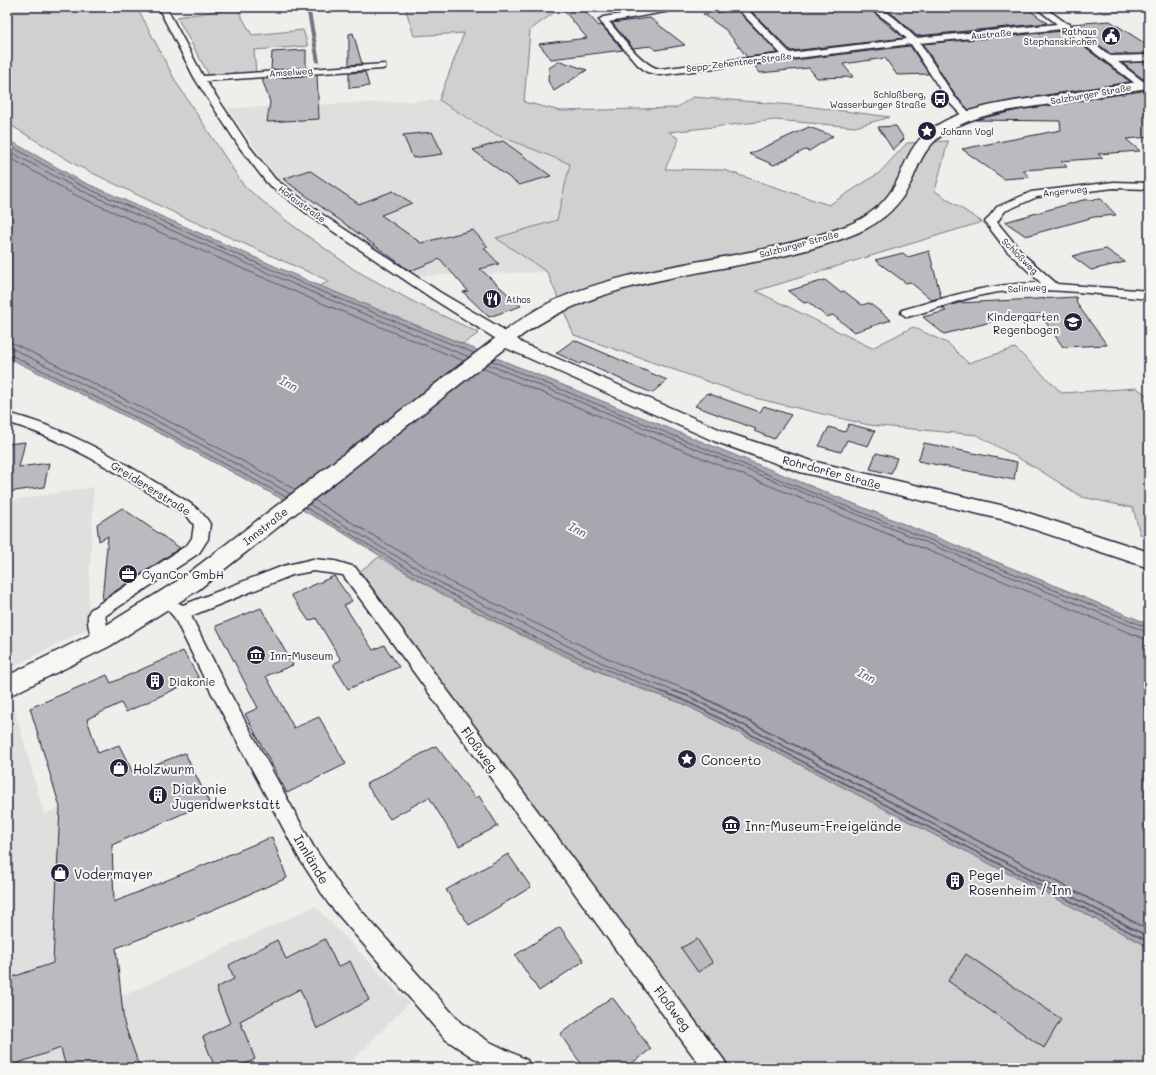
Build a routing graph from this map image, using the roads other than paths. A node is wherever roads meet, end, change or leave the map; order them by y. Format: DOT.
graph roads {
  1 [pos="162,7"];
  2 [pos="614,7"];
  3 [pos="681,7"];
  4 [pos="740,7"];
  5 [pos="872,7"];
  6 [pos="1039,7"];
  7 [pos="620,16"];
  8 [pos="1068,26"];
  9 [pos="914,41"];
  10 [pos="787,55"];
  11 [pos="1149,58"];
  12 [pos="1111,60"];
  13 [pos="382,66"];
  14 [pos="200,79"];
  15 [pos="1146,84"];
  16 [pos="969,117"];
  17 [pos="1149,186"];
  18 [pos="991,222"];
  19 [pos="1053,287"];
  20 [pos="1149,295"];
  21 [pos="908,313"];
  22 [pos="506,339"];
  23 [pos="7,417"];
  24 [pos="1149,560"];
  25 [pos="173,607"];
  26 [pos="101,640"];
  27 [pos="7,687"];
  28 [pos="518,1068"];
  29 [pos="716,1068"];
  1 -- 14 [label="street, Hofaustraße"];
  2 -- 7 [label="street"];
  3 -- 7 [label="street"];
  4 -- 10 [label="street"];
  5 -- 9 [label="street"];
  6 -- 8 [label="street"];
  7 -- 10 [label="street, Sepp-Zehentner-Straße"];
  8 -- 9 [label="street, Austraße"];
  8 -- 12 [label="street"];
  9 -- 10 [label="street, Sepp-Zehentner-Straße"];
  9 -- 16 [label="street"];
  11 -- 12 [label="street"];
  12 -- 15 [label="street"];
  13 -- 14 [label="street, Amselweg"];
  14 -- 22 [label="street, Hofaustraße"];
  15 -- 16 [label="main road, Salzburger Straße"];
  16 -- 22 [label="main road, Salzburger Straße"];
  17 -- 18 [label="street, Angerweg"];
  18 -- 19 [label="street, Schloßweg"];
  19 -- 20 [label="street, Salinweg"];
  19 -- 21 [label="street, Salinweg"];
  22 -- 24 [label="main road, Rohrdorfer Straße"];
  22 -- 25 [label="main road, Innstraße"];
  23 -- 26 [label="street, Greidererstraße"];
  25 -- 26 [label="main road, Innstraße"];
  25 -- 28 [label="street, Innlände"];
  25 -- 29 [label="street, Floßweg"];
  26 -- 27 [label="main road, Innstraße"];
}
